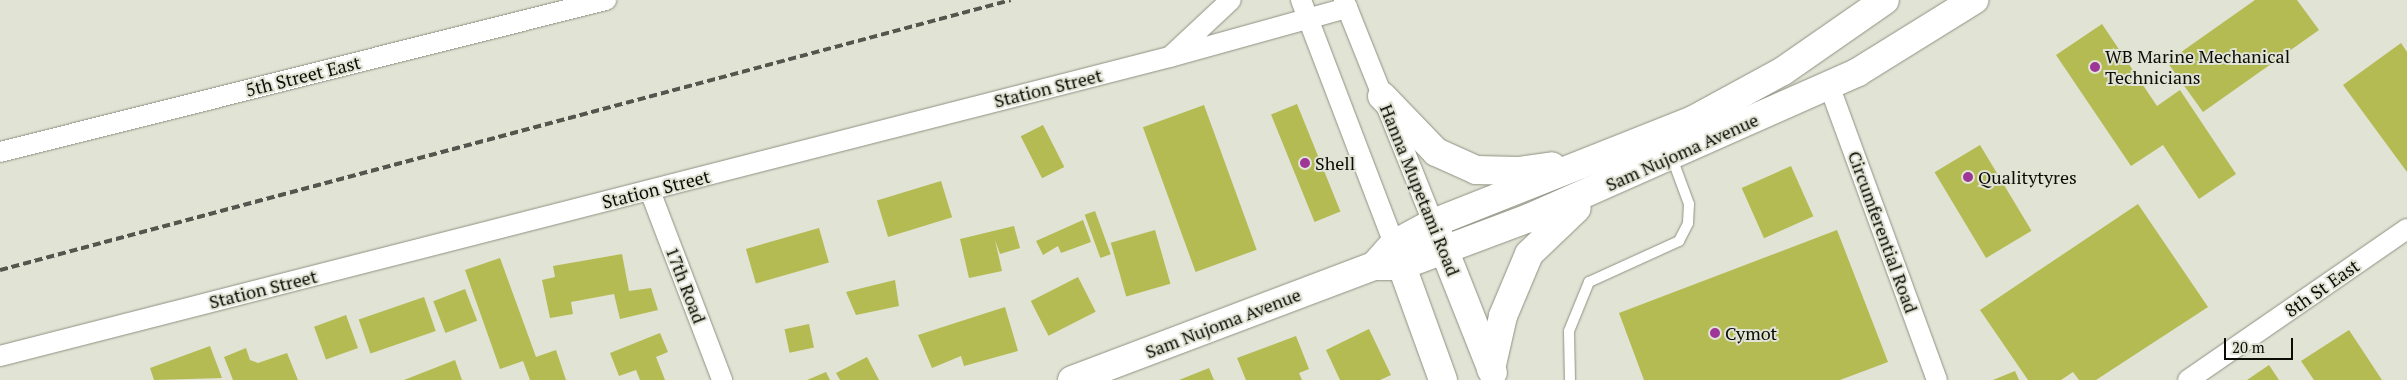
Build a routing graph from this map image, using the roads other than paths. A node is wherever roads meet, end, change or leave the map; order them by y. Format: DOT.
graph roads {
  1 [pos="606,0"];
  2 [pos="1231,0"];
  3 [pos="1886,0"];
  4 [pos="1974,0"];
  5 [pos="1346,4"];
  6 [pos="1306,8"];
  7 [pos="1817,48"];
  8 [pos="1170,57"];
  9 [pos="1830,84"];
  10 [pos="1382,96"];
  11 [pos="0,152"];
  12 [pos="1605,158"];
  13 [pos="1672,158"];
  14 [pos="1604,187"];
  15 [pos="650,191"];
  16 [pos="1433,223"];
  17 [pos="2407,229"];
  18 [pos="1444,250"];
  19 [pos="1390,259"];
  20 [pos="0,356"];
  21 [pos="1493,374"];
  22 [pos="722,380"];
  23 [pos="1072,380"];
  24 [pos="1443,380"];
  25 [pos="1570,380"];
  26 [pos="1937,380"];
  27 [pos="2188,380"];
  1 -- 11 [label="street, 5th Street East"];
  2 -- 8 [label="street"];
  3 -- 7 [label="main road, Sam Nujoma Avenue"];
  4 -- 9 [label="main road, Sam Nujoma Avenue"];
  5 -- 6 [label="street, Station Street"];
  5 -- 10 [label="street, Hanna Mupetami Road"];
  6 -- 8 [label="street, Station Street"];
  6 -- 19 [label="street"];
  7 -- 9 [label="main road"];
  7 -- 12 [label="main road, Sam Nujoma Avenue"];
  8 -- 15 [label="street, Station Street"];
  9 -- 13 [label="main road, Sam Nujoma Avenue"];
  9 -- 26 [label="street, Circumferential Road"];
  10 -- 12 [label="main road"];
  10 -- 16 [label="street, Hanna Mupetami Road"];
  12 -- 16 [label="main road, Sam Nujoma Avenue"];
  13 -- 14 [label="main road, Sam Nujoma Avenue"];
  13 -- 25 [label="lane"];
  14 -- 18 [label="main road, Sam Nujoma Avenue"];
  14 -- 21 [label="main road"];
  15 -- 20 [label="street, Station Street"];
  15 -- 22 [label="street, 17th Road"];
  16 -- 18 [label="main road, Hanna Mupetami Road"];
  16 -- 19 [label="main road, Sam Nujoma Avenue"];
  17 -- 27 [label="street, 8th St East"];
  18 -- 19 [label="main road, Sam Nujoma Avenue"];
  18 -- 21 [label="main road, Hanna Mupetami Road"];
  19 -- 23 [label="main road, Sam Nujoma Avenue"];
  19 -- 24 [label="main road"];
}
